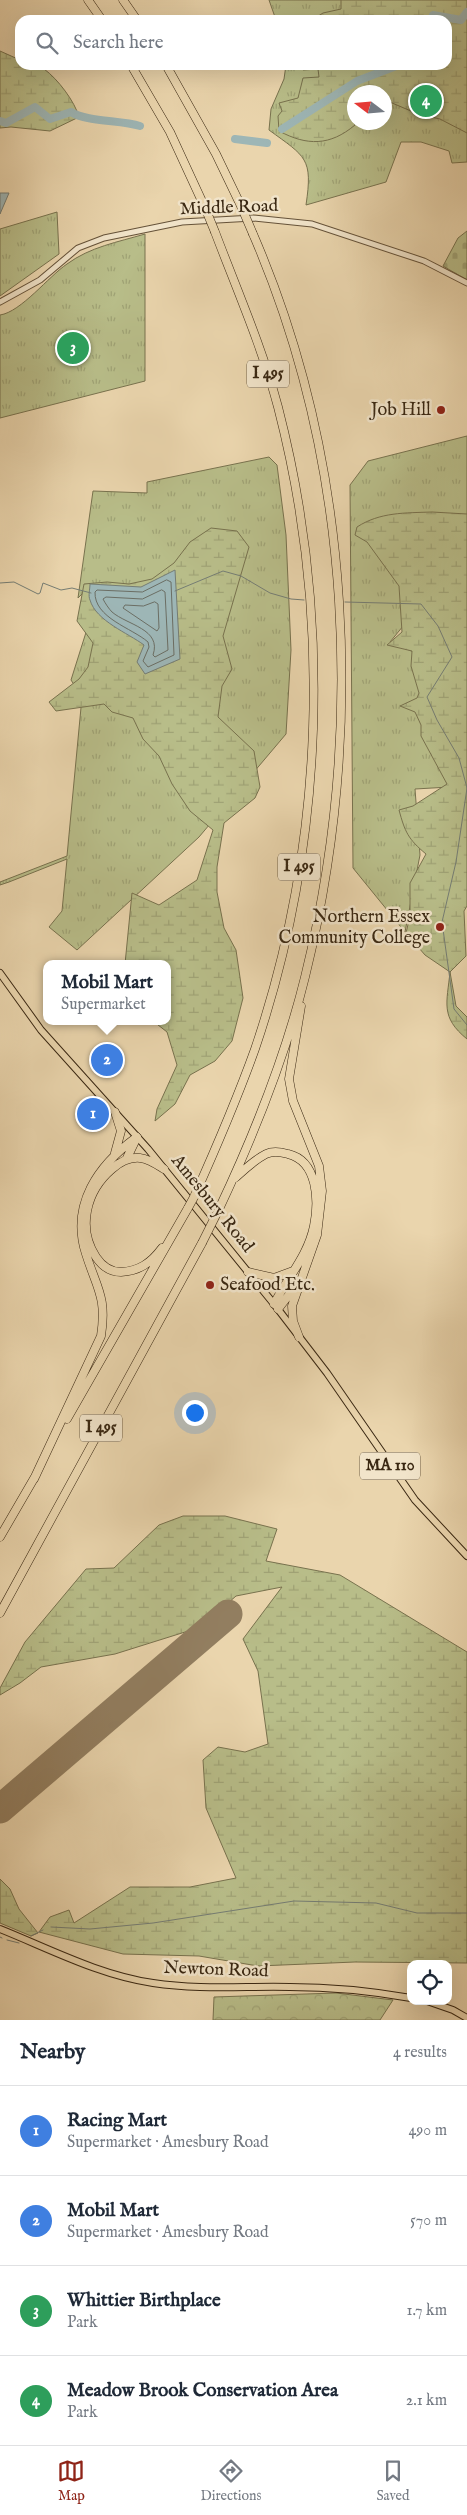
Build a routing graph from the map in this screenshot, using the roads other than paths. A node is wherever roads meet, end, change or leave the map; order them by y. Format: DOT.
graph roads {
  1 [pos="88,0"];
  2 [pos="123,0"];
  3 [pos="98,15"];
  4 [pos="134,15"];
  5 [pos="134,70"];
  6 [pos="169,70"];
  7 [pos="467,283"];
  8 [pos="0,302"];
  9 [pos="0,973"];
  10 [pos="305,980"];
  11 [pos="116,1112"];
  12 [pos="137,1137"];
  13 [pos="114,1154"];
  14 [pos="126,1160"];
  15 [pos="164,1169"];
  16 [pos="232,1181"];
  17 [pos="177,1229"];
  18 [pos="295,1270"];
  19 [pos="248,1272"];
  20 [pos="300,1282"];
  21 [pos="276,1307"];
  22 [pos="299,1337"];
  23 [pos="34,1479"];
  24 [pos="0,1537"];
  25 [pos="467,1556"];
  26 [pos="0,1613"];
  27 [pos="0,1929"];
  28 [pos="407,1997"];
  29 [pos="439,2005"];
  30 [pos="467,2018"];
  1 -- 3 [label="highway"];
  2 -- 4 [label="highway"];
  5 -- 17 [label="highway, I 495, bridge"];
  6 -- 10 [label="highway, I 495, bridge"];
  7 -- 8 [label="street, Middle Road"];
  9 -- 11 [label="main road, Amesbury Road / MA 110"];
  10 -- 16 [label="highway, I 495"];
  10 -- 20 [label="highway"];
  11 -- 12 [label="main road, Amesbury Road / MA 110"];
  11 -- 13 [label="highway"];
  12 -- 13 [label="highway"];
  12 -- 14 [label="highway"];
  12 -- 15 [label="main road, Amesbury Road / MA 110"];
  13 -- 23 [label="highway"];
  14 -- 15 [label="highway"];
  14 -- 17 [label="highway"];
  15 -- 19 [label="main road, Amesbury Road / MA 110"];
  16 -- 18 [label="highway"];
  16 -- 26 [label="highway, I 495, bridge"];
  17 -- 23 [label="highway, I 495"];
  18 -- 19 [label="highway"];
  18 -- 21 [label="highway"];
  19 -- 21 [label="main road, Amesbury Road / MA 110"];
  20 -- 21 [label="highway"];
  20 -- 22 [label="highway"];
  21 -- 22 [label="main road, Amesbury Road / MA 110"];
  22 -- 25 [label="main road, Amesbury Road / MA 110"];
  23 -- 24 [label="highway, I 495"];
  27 -- 28 [label="main road, Newton Road"];
  29 -- 30 [label="main road"];
}
